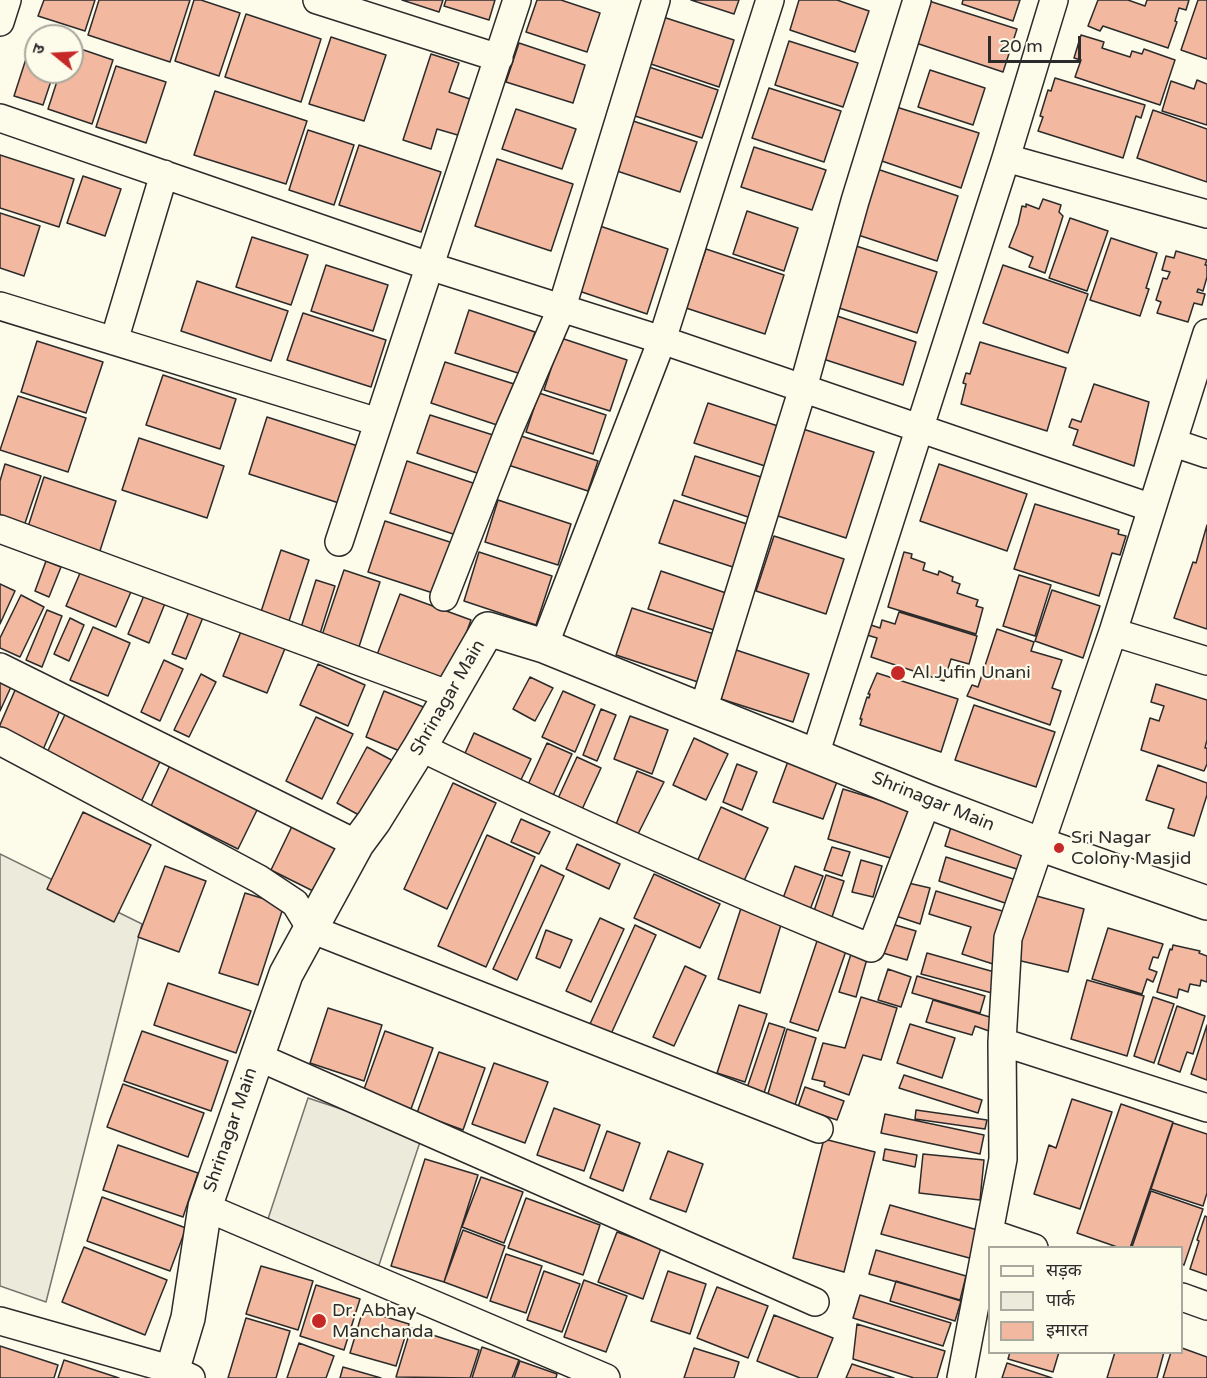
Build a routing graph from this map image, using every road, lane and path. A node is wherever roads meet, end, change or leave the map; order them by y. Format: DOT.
graph roads {
  1 [pos="317,0"];
  2 [pos="517,0"];
  3 [pos="656,0"];
  4 [pos="770,0"];
  5 [pos="917,0"];
  6 [pos="1054,0"];
  7 [pos="499,58"];
  8 [pos="0,118"];
  9 [pos="1006,158"];
  10 [pos="164,174"];
  11 [pos="1207,214"];
  12 [pos="429,266"];
  13 [pos="0,306"];
  14 [pos="562,307"];
  15 [pos="1207,333"];
  16 [pos="662,340"];
  17 [pos="114,341"];
  18 [pos="803,388"];
  19 [pos="378,422"];
  20 [pos="919,428"];
  21 [pos="1174,443"];
  22 [pos="1207,454"];
  23 [pos="1152,508"];
  24 [pos="0,529"];
  25 [pos="339,542"];
  26 [pos="444,597"];
  27 [pos="1113,632"];
  28 [pos="544,646"];
  29 [pos="1207,661"];
  30 [pos="0,668"];
  31 [pos="450,695"];
  32 [pos="703,710"];
  33 [pos="0,741"];
  34 [pos="420,747"];
  35 [pos="815,755"];
  36 [pos="927,801"];
  37 [pos="357,844"];
  38 [pos="1039,844"];
  39 [pos="1207,903"];
  40 [pos="311,929"];
  41 [pos="1002,1042"];
  42 [pos="256,1056"];
  43 [pos="1207,1108"];
  44 [pos="819,1129"];
  45 [pos="205,1207"];
  46 [pos="990,1233"];
  47 [pos="1028,1246"];
  48 [pos="1183,1297"];
  49 [pos="815,1302"];
  50 [pos="1207,1306"];
  51 [pos="0,1321"];
  52 [pos="178,1375"];
  53 [pos="606,1378"];
  54 [pos="961,1378"];
  1 -- 7 [label="street"];
  2 -- 7 [label="street"];
  3 -- 14 [label="street"];
  4 -- 16 [label="street"];
  5 -- 18 [label="street"];
  6 -- 9 [label="street"];
  7 -- 12 [label="street"];
  8 -- 10 [label="street"];
  9 -- 11 [label="street"];
  9 -- 20 [label="street"];
  10 -- 12 [label="street"];
  10 -- 17 [label="street"];
  12 -- 14 [label="street"];
  12 -- 19 [label="street"];
  13 -- 17 [label="street"];
  14 -- 16 [label="street"];
  14 -- 26 [label="street"];
  15 -- 21 [label="street"];
  16 -- 18 [label="street"];
  16 -- 28 [label="street"];
  17 -- 19 [label="street"];
  18 -- 20 [label="street"];
  18 -- 32 [label="street"];
  19 -- 25 [label="street"];
  20 -- 23 [label="street"];
  20 -- 35 [label="street"];
  21 -- 22 [label="street"];
  21 -- 23 [label="street"];
  23 -- 27 [label="street"];
  24 -- 31 [label="street"];
  27 -- 29 [label="street"];
  27 -- 38 [label="street"];
  28 -- 31 [label="street, Shrinagar Main"];
  28 -- 32 [label="street, Shrinagar Main"];
  30 -- 37 [label="street"];
  31 -- 34 [label="street, Shrinagar Main"];
  32 -- 35 [label="street, Shrinagar Main"];
  33 -- 40 [label="street"];
  34 -- 36 [label="street"];
  34 -- 37 [label="street, Shrinagar Main"];
  35 -- 36 [label="street, Shrinagar Main"];
  36 -- 38 [label="street, Shrinagar Main"];
  37 -- 40 [label="street, Shrinagar Main"];
  38 -- 39 [label="street, Shrinagar Main"];
  38 -- 41 [label="street"];
  40 -- 42 [label="street, Shrinagar Main"];
  40 -- 44 [label="street"];
  41 -- 43 [label="street"];
  41 -- 46 [label="street"];
  42 -- 45 [label="street, Shrinagar Main"];
  42 -- 49 [label="street"];
  45 -- 52 [label="street, Shrinagar Main"];
  45 -- 53 [label="street"];
  46 -- 47 [label="street"];
  46 -- 54 [label="street"];
  48 -- 50 [label="street"];
  51 -- 52 [label="street"];
}
